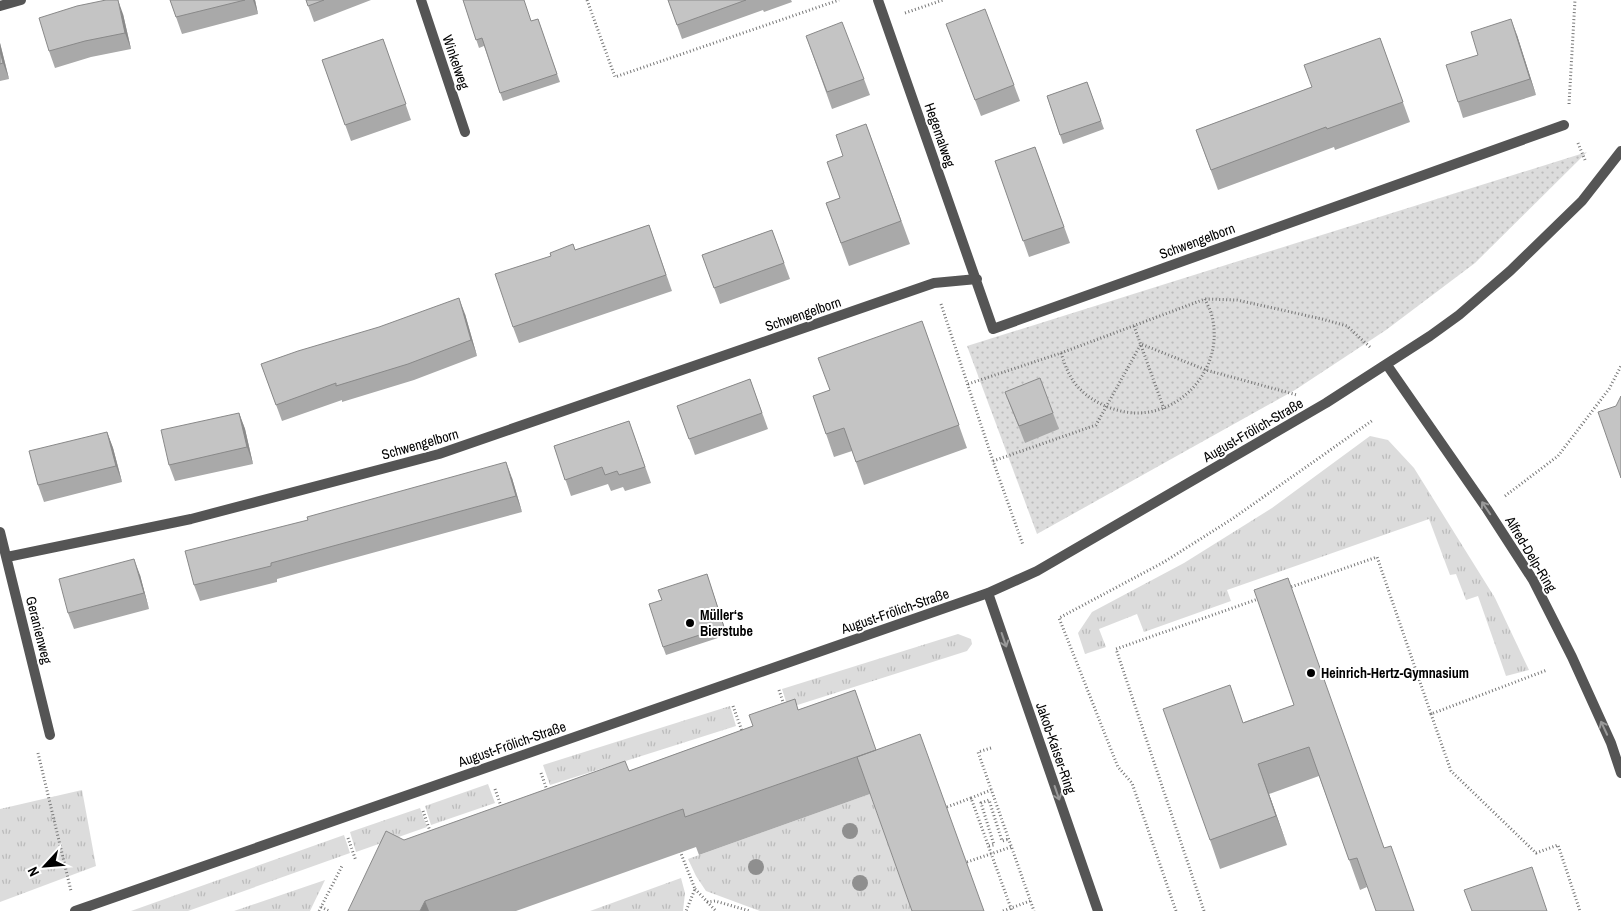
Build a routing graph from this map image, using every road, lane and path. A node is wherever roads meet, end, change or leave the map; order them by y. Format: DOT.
graph roads {
  1 [pos="21,0"];
  2 [pos="421,0"];
  3 [pos="587,0"];
  4 [pos="838,0"];
  5 [pos="878,0"];
  6 [pos="943,0"];
  7 [pos="1575,0"];
  8 [pos="0,6"];
  9 [pos="885,20"];
  10 [pos="1567,124"];
  11 [pos="465,132"];
  12 [pos="1621,151"];
  13 [pos="1606,170"];
  14 [pos="976,279"];
  15 [pos="934,283"];
  16 [pos="1205,299"];
  17 [pos="1134,326"];
  18 [pos="1141,344"];
  19 [pos="1370,347"];
  20 [pos="1061,353"];
  21 [pos="1387,365"];
  22 [pos="1621,366"];
  23 [pos="1206,370"];
  24 [pos="968,384"];
  25 [pos="1326,403"];
  26 [pos="1106,407"];
  27 [pos="1164,408"];
  28 [pos="1374,420"];
  29 [pos="993,461"];
  30 [pos="1487,508"];
  31 [pos="0,532"];
  32 [pos="1023,545"];
  33 [pos="7,557"];
  34 [pos="1284,590"];
  35 [pos="988,593"];
  36 [pos="1265,596"];
  37 [pos="771,668"];
  38 [pos="1547,670"];
  39 [pos="785,708"];
  40 [pos="1431,714"];
  41 [pos="50,735"];
  42 [pos="991,748"];
  43 [pos="1621,773"];
  44 [pos="991,790"];
  45 [pos="971,798"];
  46 [pos="946,807"];
  47 [pos="1008,839"];
  48 [pos="678,844"];
  49 [pos="989,846"];
  50 [pos="1011,847"];
  51 [pos="991,854"];
  52 [pos="967,862"];
  53 [pos="342,866"];
  54 [pos="695,889"];
  55 [pos="71,894"];
  56 [pos="1030,901"];
  57 [pos="707,902"];
  58 [pos="320,909"];
  59 [pos="1011,909"];
  60 [pos="75,911"];
  61 [pos="329,911"];
  62 [pos="686,911"];
  63 [pos="716,911"];
  64 [pos="750,911"];
  65 [pos="1003,911"];
  66 [pos="1034,911"];
  67 [pos="1098,911"];
  68 [pos="1176,911"];
  69 [pos="1204,911"];
  70 [pos="1580,911"];
  1 -- 8 [label="street"];
  2 -- 11 [label="street, Winkelweg"];
  3 -- 4 [label="path"];
  5 -- 9 [label="street, Hegemalweg"];
  6 -- 9 [label="path"];
  7 -- 10 [label="path"];
  9 -- 14 [label="street, Hegemalweg"];
  10 -- 13 [label="path"];
  10 -- 14 [label="street, Schwengelborn"];
  12 -- 13 [label="street, August-Frölich-Straße"];
  13 -- 21 [label="street, August-Frölich-Straße"];
  14 -- 15 [label="street, Schwengelborn"];
  15 -- 24 [label="path"];
  15 -- 33 [label="street, Schwengelborn"];
  16 -- 17 [label="path"];
  16 -- 19 [label="path"];
  16 -- 23 [label="path"];
  17 -- 18 [label="path"];
  17 -- 20 [label="path"];
  18 -- 23 [label="path"];
  18 -- 26 [label="path"];
  18 -- 27 [label="path"];
  20 -- 24 [label="path"];
  20 -- 26 [label="path"];
  21 -- 25 [label="street, August-Frölich-Straße"];
  30 -- 21 [label="street, Alfred-Delp-Ring, one-way"];
  22 -- 30 [label="path"];
  23 -- 25 [label="path"];
  23 -- 27 [label="path"];
  24 -- 29 [label="path"];
  25 -- 35 [label="street, August-Frölich-Straße"];
  26 -- 27 [label="path"];
  26 -- 29 [label="path"];
  28 -- 68 [label="path"];
  29 -- 32 [label="path"];
  43 -- 30 [label="street, Alfred-Delp-Ring, one-way"];
  31 -- 33 [label="street, Geranienweg"];
  33 -- 41 [label="street, Geranienweg"];
  34 -- 40 [label="path"];
  35 -- 37 [label="street, August-Frölich-Straße"];
  35 -- 67 [label="street, Jakob-Kaiser-Ring, one-way"];
  36 -- 69 [label="path"];
  37 -- 39 [label="path"];
  37 -- 60 [label="street, August-Frölich-Straße"];
  38 -- 40 [label="path"];
  40 -- 70 [label="path"];
  41 -- 55 [label="path"];
  42 -- 44 [label="path"];
  44 -- 45 [label="path"];
  44 -- 47 [label="path"];
  45 -- 46 [label="path"];
  45 -- 49 [label="path"];
  47 -- 49 [label="path"];
  47 -- 50 [label="path"];
  48 -- 54 [label="path"];
  49 -- 51 [label="path"];
  50 -- 51 [label="path"];
  50 -- 56 [label="path"];
  51 -- 52 [label="path"];
  51 -- 59 [label="path"];
  53 -- 58 [label="path"];
  54 -- 57 [label="path"];
  54 -- 62 [label="path"];
  56 -- 59 [label="path"];
  56 -- 66 [label="path"];
  57 -- 63 [label="path"];
  57 -- 64 [label="path"];
  58 -- 61 [label="path"];
  59 -- 65 [label="path"];
}
